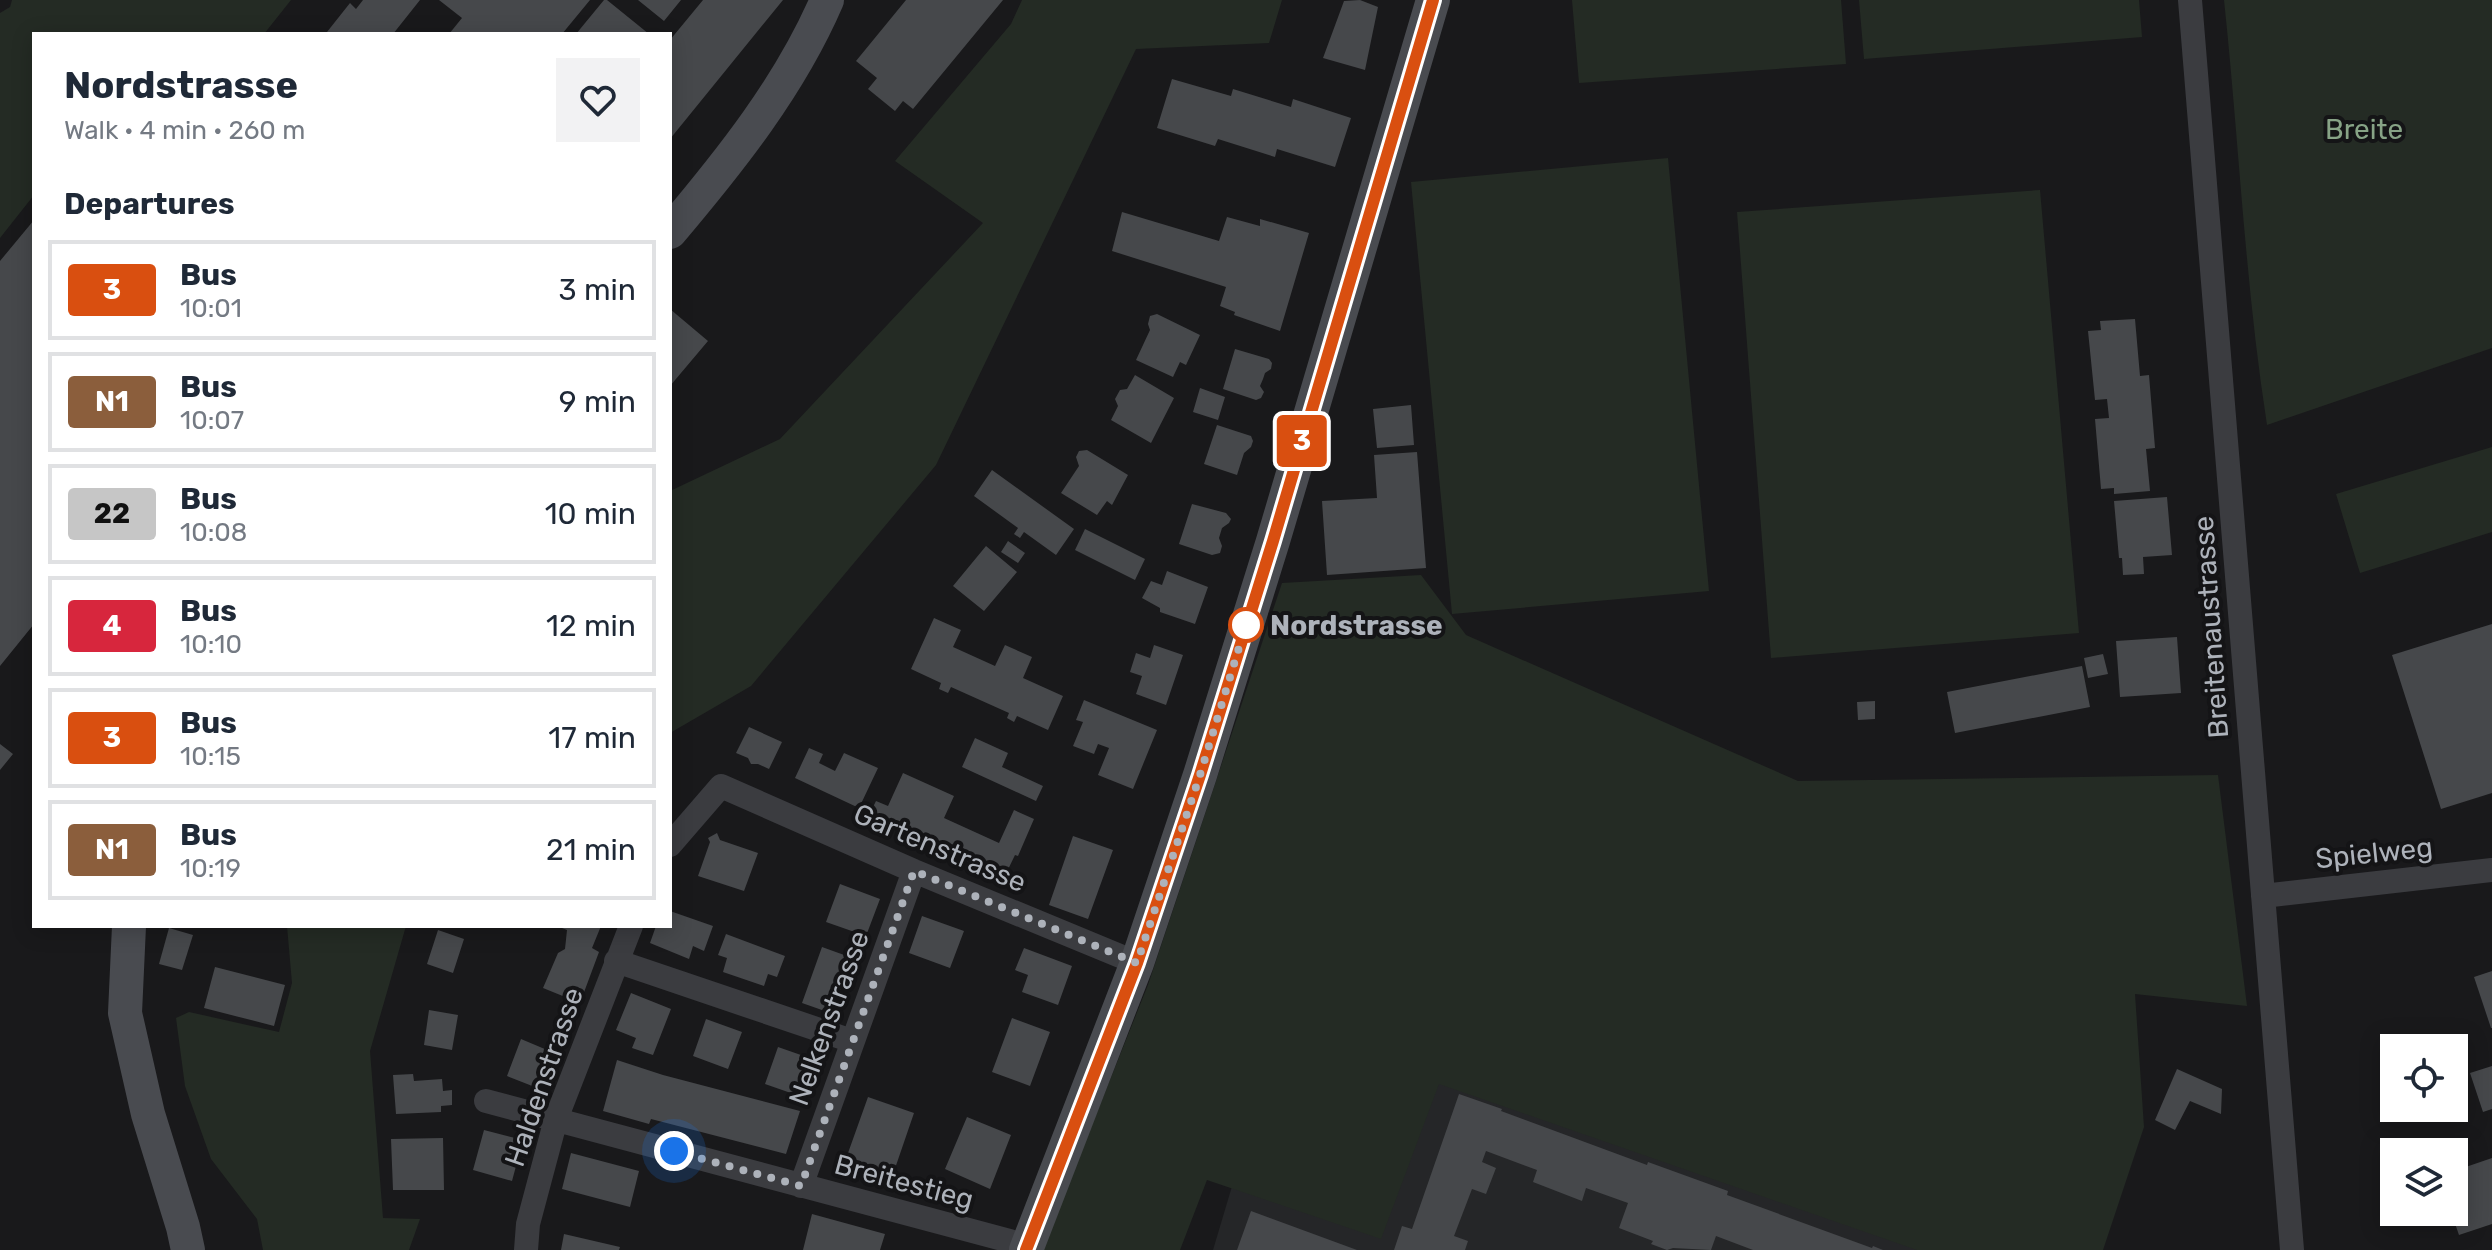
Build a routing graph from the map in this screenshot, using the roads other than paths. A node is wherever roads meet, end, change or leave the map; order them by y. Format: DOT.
graph roads {
  1 [pos="827,0"];
  2 [pos="1433,0"];
  3 [pos="2190,0"];
  4 [pos="672,230"];
  5 [pos="672,843"];
  6 [pos="2492,870"];
  7 [pos="914,871"];
  8 [pos="2263,896"];
  9 [pos="129,928"];
  10 [pos="630,928"];
  11 [pos="616,961"];
  12 [pos="1137,963"];
  13 [pos="852,1041"];
  14 [pos="486,1101"];
  15 [pos="556,1119"];
  16 [pos="801,1186"];
  17 [pos="1027,1249"];
  18 [pos="188,1250"];
  19 [pos="526,1250"];
  20 [pos="2292,1250"];
  1 -- 4 [label="street"];
  2 -- 12 [label="street"];
  3 -- 8 [label="street, Breitenaustrasse"];
  5 -- 7 [label="street, Gartenstrasse"];
  6 -- 8 [label="street, Spielweg"];
  7 -- 12 [label="street, Gartenstrasse"];
  7 -- 13 [label="street, Nelkenstrasse"];
  8 -- 20 [label="street, Breitenaustrasse"];
  9 -- 18 [label="street"];
  10 -- 11 [label="street, Haldenstrasse"];
  11 -- 13 [label="street"];
  11 -- 15 [label="street, Haldenstrasse"];
  12 -- 17 [label="street"];
  13 -- 16 [label="street, Nelkenstrasse"];
  14 -- 15 [label="street, Breitestieg"];
  15 -- 16 [label="street, Breitestieg"];
  15 -- 19 [label="street, Haldenstrasse"];
  16 -- 17 [label="street, Breitestieg"];
}
